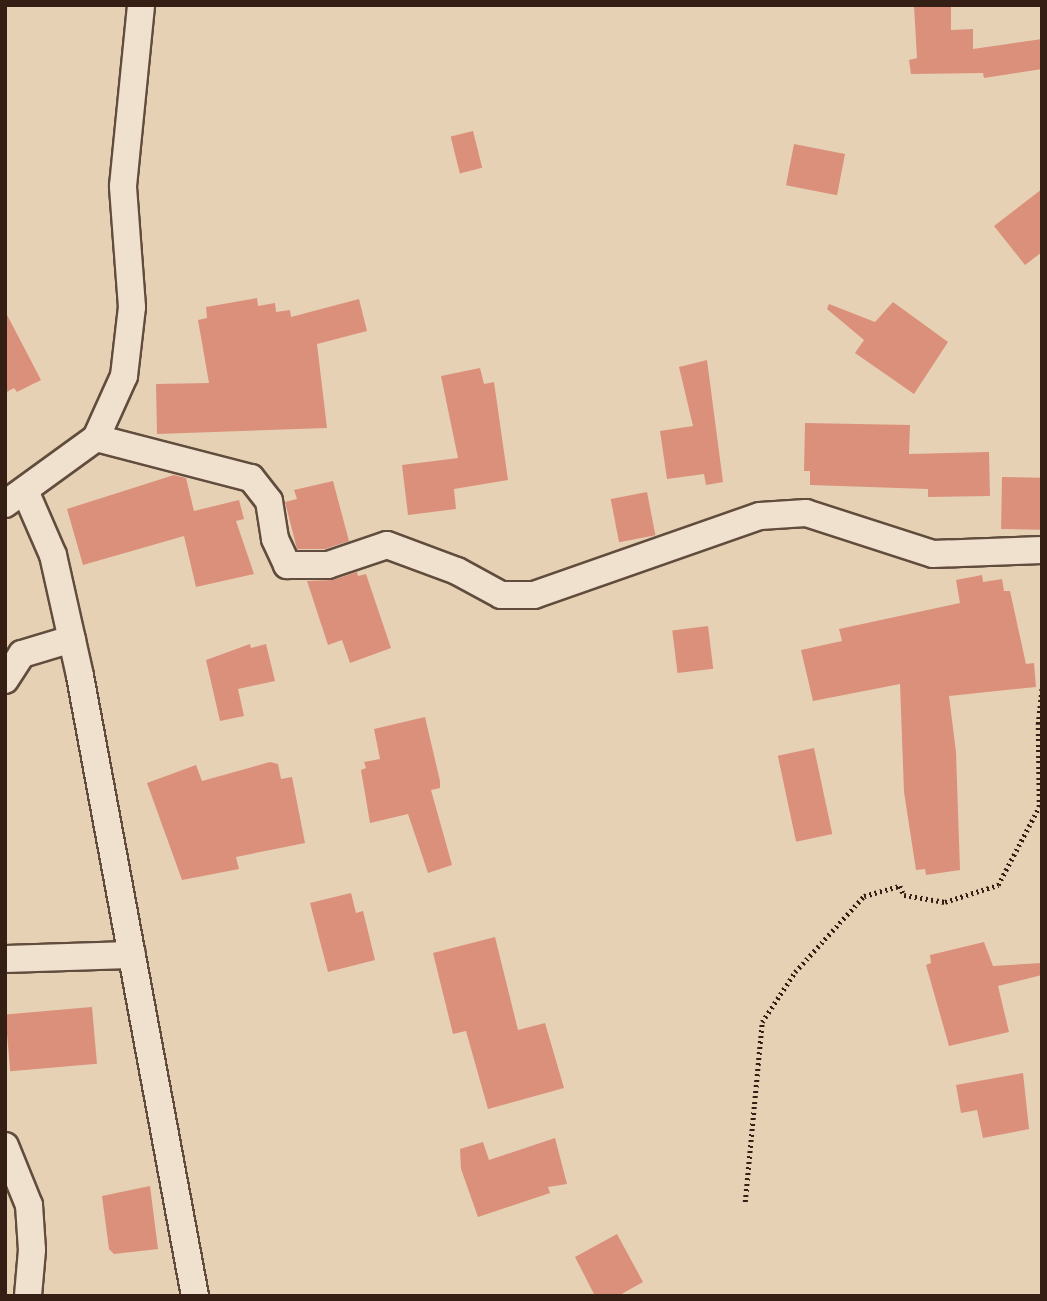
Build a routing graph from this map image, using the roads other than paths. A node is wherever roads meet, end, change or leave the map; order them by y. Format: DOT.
graph roads {
  1 [pos="141,5"];
  2 [pos="96,438"];
  3 [pos="16,498"];
  4 [pos="1042,550"];
  5 [pos="72,639"];
  6 [pos="5,680"];
  7 [pos="132,956"];
  8 [pos="5,959"];
  9 [pos="5,1146"];
  10 [pos="28,1296"];
  11 [pos="195,1296"];
  1 -- 2 [label="street"];
  2 -- 3 [label="street"];
  2 -- 4 [label="street"];
  3 -- 5 [label="street"];
  5 -- 6 [label="street"];
  5 -- 7 [label="street"];
  7 -- 8 [label="street"];
  7 -- 11 [label="street"];
  9 -- 10 [label="street"];
}
